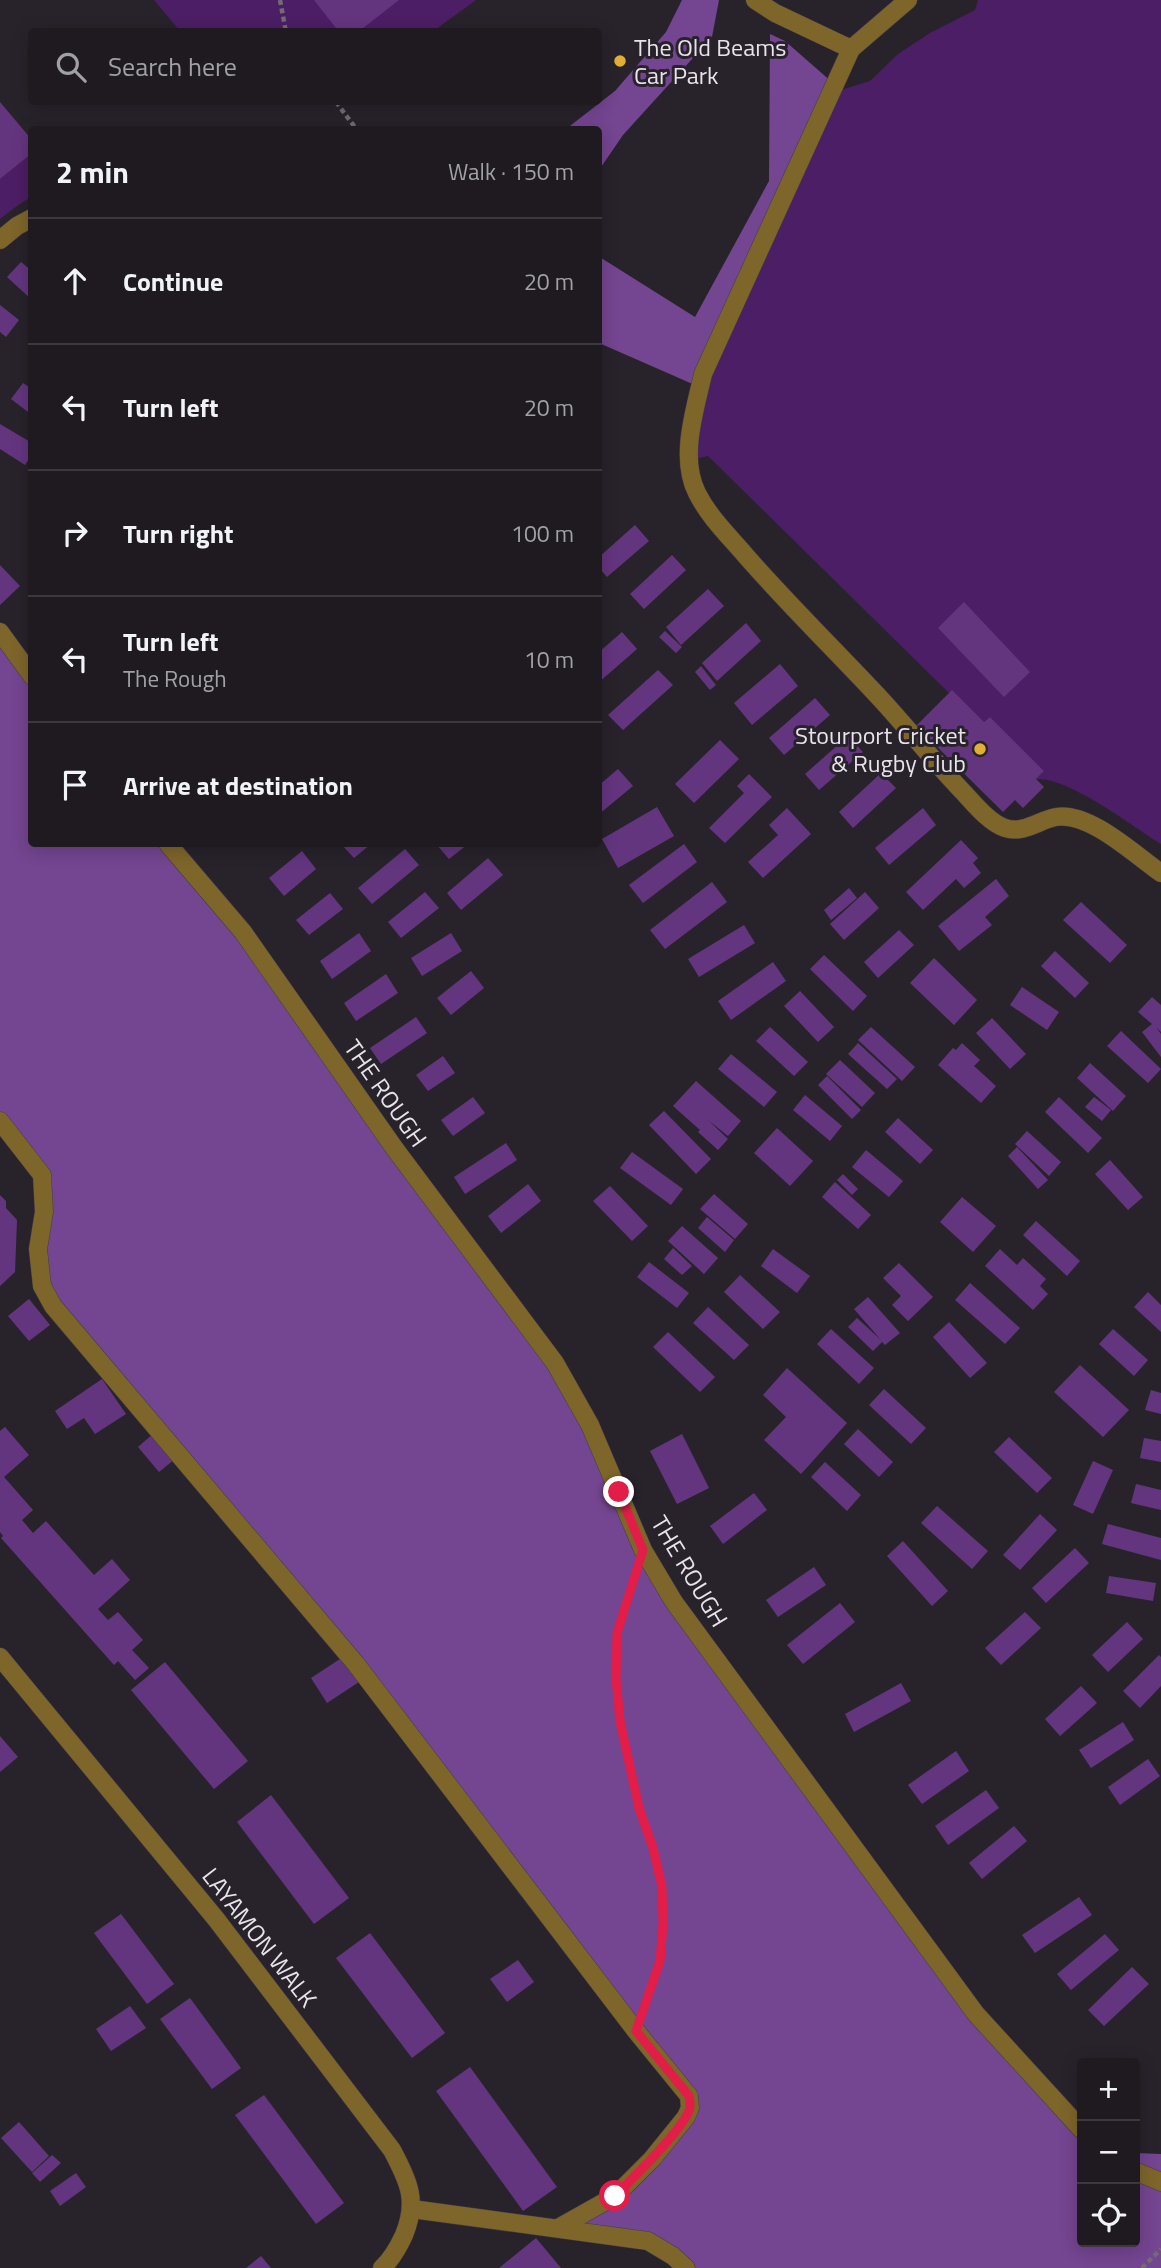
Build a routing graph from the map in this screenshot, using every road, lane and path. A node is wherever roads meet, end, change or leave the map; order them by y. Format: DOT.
graph roads {
  1 [pos="280,0"];
  2 [pos="755,0"];
  3 [pos="908,0"];
  4 [pos="285,28"];
  5 [pos="851,49"];
  6 [pos="338,105"];
  7 [pos="354,126"];
  8 [pos="28,220"];
  9 [pos="0,240"];
  10 [pos="0,632"];
  11 [pos="28,670"];
  12 [pos="171,847"];
  13 [pos="1161,873"];
  14 [pos="0,1121"];
  15 [pos="643,1550"];
  16 [pos="0,1657"];
  17 [pos="636,2031"];
  18 [pos="1077,2125"];
  19 [pos="1140,2173"];
  20 [pos="1161,2182"];
  21 [pos="412,2209"];
  22 [pos="558,2228"];
  23 [pos="1161,2249"];
  24 [pos="382,2268"];
  25 [pos="686,2268"];
  26 [pos="1142,2268"];
  1 -- 4 [label="path"];
  2 -- 5 [label="street"];
  3 -- 5 [label="street"];
  5 -- 13 [label="street"];
  6 -- 7 [label="path"];
  8 -- 9 [label="street"];
  10 -- 11 [label="street"];
  12 -- 15 [label="street, THE ROUGH"];
  14 -- 17 [label="street"];
  15 -- 17 [label="path"];
  15 -- 18 [label="street, THE ROUGH"];
  16 -- 21 [label="street, LAYAMON WALK"];
  17 -- 22 [label="street"];
  19 -- 20 [label="street"];
  21 -- 22 [label="street"];
  21 -- 24 [label="street"];
  22 -- 25 [label="street"];
  23 -- 26 [label="path"];
}
